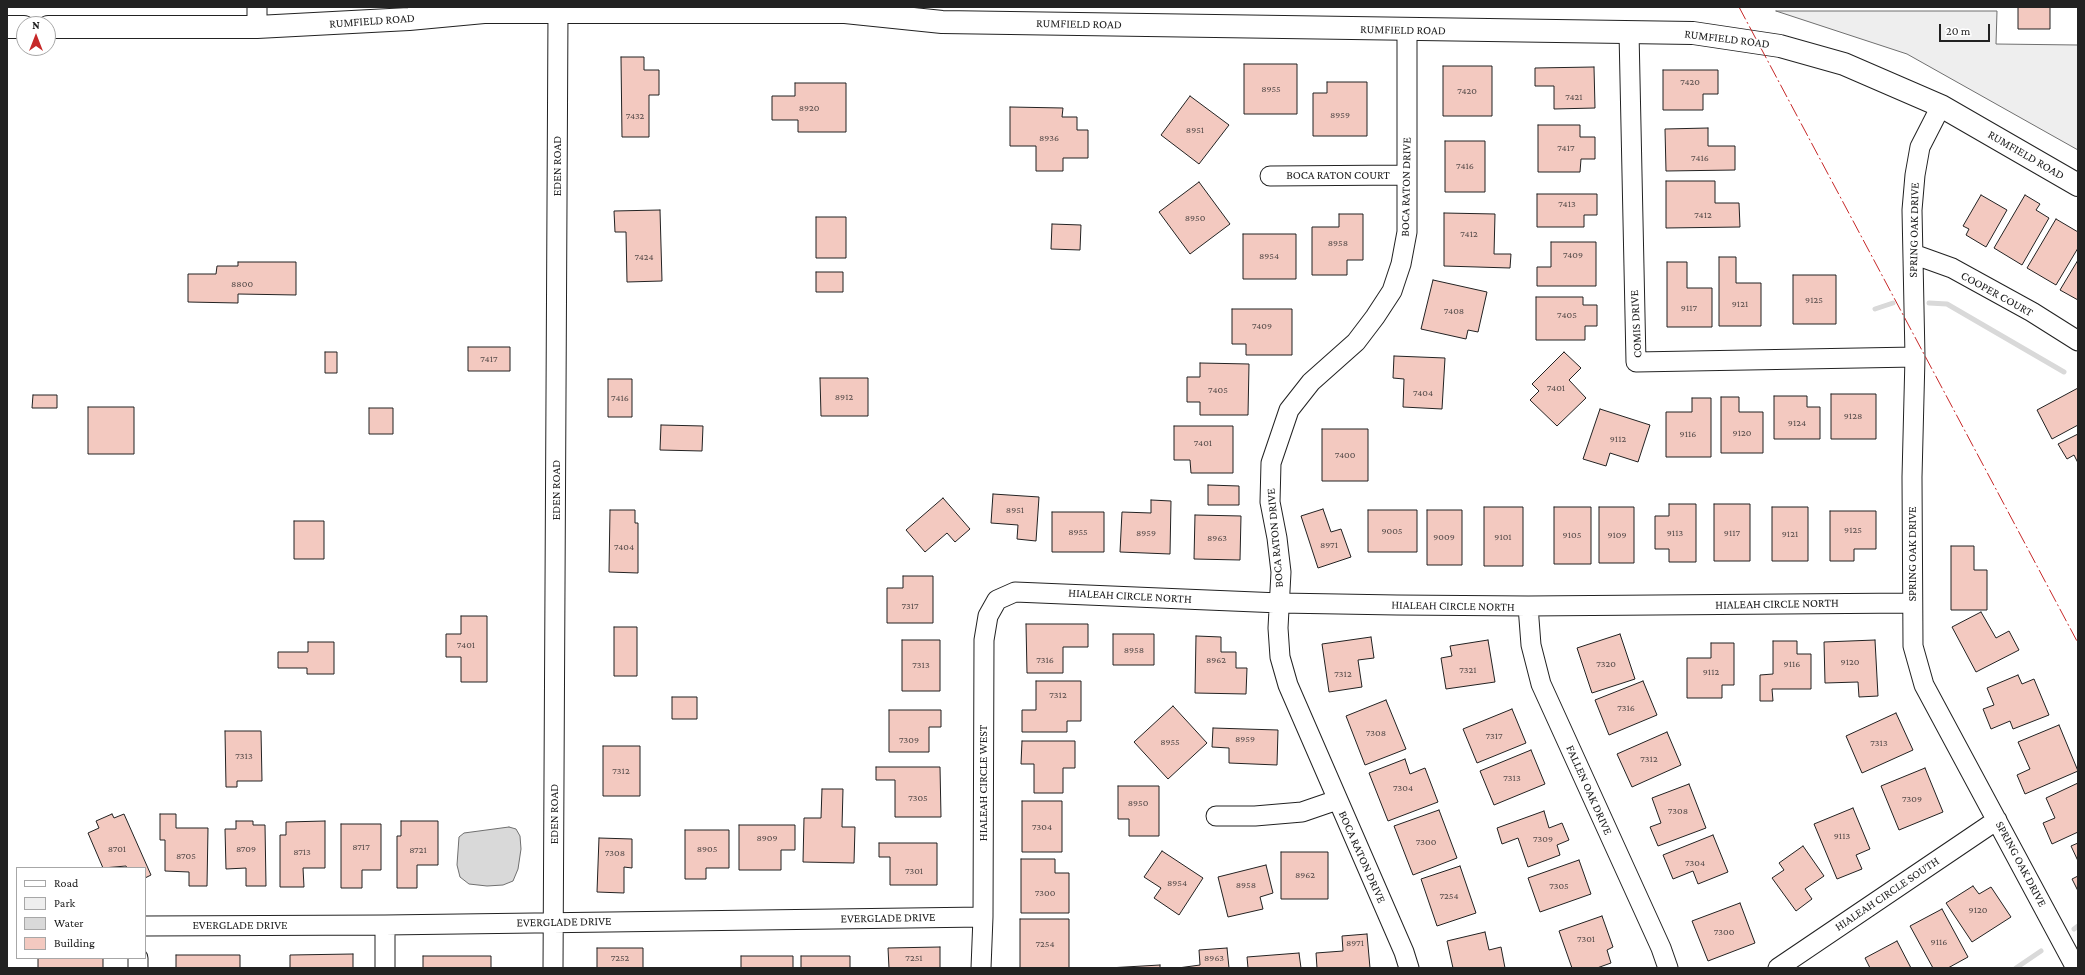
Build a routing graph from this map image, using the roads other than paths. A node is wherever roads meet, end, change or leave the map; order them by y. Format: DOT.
graph roads {
  1 [pos="558,12"];
  2 [pos="257,17"];
  3 [pos="56,27"];
  4 [pos="1407,30"];
  5 [pos="1629,32"];
  6 [pos="1941,106"];
  7 [pos="1406,175"];
  8 [pos="1270,176"];
  9 [pos="2078,185"];
  10 [pos="1913,254"];
  11 [pos="2078,341"];
  12 [pos="1915,357"];
  13 [pos="998,600"];
  14 [pos="1280,602"];
  15 [pos="1911,603"];
  16 [pos="1528,606"];
  17 [pos="1337,800"];
  18 [pos="1216,816"];
  19 [pos="1997,820"];
  20 [pos="983,917"];
  21 [pos="553,922"];
  22 [pos="384,925"];
  23 [pos="146,926"];
  24 [pos="385,968"];
  25 [pos="553,968"];
  26 [pos="981,968"];
  27 [pos="1408,968"];
  28 [pos="1668,968"];
  29 [pos="1778,968"];
  30 [pos="2076,968"];
  1 -- 2 [label="main road, RUMFIELD ROAD"];
  1 -- 4 [label="main road, RUMFIELD ROAD"];
  1 -- 21 [label="street, EDEN ROAD"];
  2 -- 3 [label="main road, RUMFIELD ROAD"];
  4 -- 5 [label="main road, RUMFIELD ROAD"];
  4 -- 7 [label="street, BOCA RATON DRIVE"];
  5 -- 6 [label="main road, RUMFIELD ROAD"];
  5 -- 12 [label="street, COMIS DRIVE"];
  6 -- 9 [label="main road, RUMFIELD ROAD"];
  6 -- 10 [label="street, SPRING OAK DRIVE"];
  7 -- 8 [label="street, BOCA RATON COURT"];
  7 -- 14 [label="street, BOCA RATON DRIVE"];
  10 -- 11 [label="street, COOPER COURT"];
  10 -- 12 [label="street, SPRING OAK DRIVE"];
  12 -- 15 [label="street, SPRING OAK DRIVE"];
  13 -- 14 [label="street, HIALEAH CIRCLE NORTH"];
  13 -- 20 [label="street, HIALEAH CIRCLE WEST"];
  14 -- 16 [label="street, HIALEAH CIRCLE NORTH"];
  14 -- 17 [label="street, BOCA RATON DRIVE"];
  15 -- 16 [label="street, HIALEAH CIRCLE NORTH"];
  15 -- 19 [label="street, SPRING OAK DRIVE"];
  16 -- 28 [label="street, FALLEN OAK DRIVE"];
  17 -- 18 [label="street"];
  17 -- 27 [label="street, BOCA RATON DRIVE"];
  19 -- 29 [label="street, HIALEAH CIRCLE SOUTH"];
  19 -- 30 [label="street, SPRING OAK DRIVE"];
  20 -- 21 [label="street, EVERGLADE DRIVE"];
  20 -- 26 [label="street, HIALEAH CIRCLE WEST"];
  21 -- 22 [label="street, EVERGLADE DRIVE"];
  21 -- 25 [label="street, EDEN ROAD"];
  22 -- 23 [label="street, EVERGLADE DRIVE"];
  22 -- 24 [label="street"];
}
